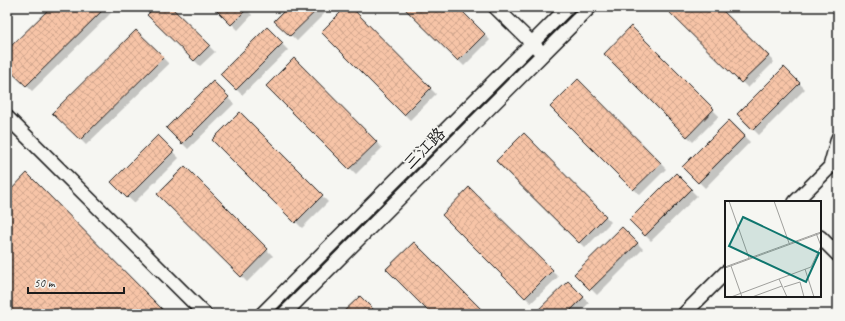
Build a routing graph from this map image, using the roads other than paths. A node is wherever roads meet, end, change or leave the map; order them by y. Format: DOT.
graph roads {
  1 [pos="495,7"];
  2 [pos="568,7"];
  3 [pos="590,7"];
  4 [pos="532,43"];
  5 [pos="543,54"];
  6 [pos="7,117"];
  7 [pos="838,138"];
  8 [pos="796,201"];
  9 [pos="821,238"];
  10 [pos="838,255"];
  11 [pos="725,273"];
  12 [pos="205,314"];
  13 [pos="262,314"];
  14 [pos="284,314"];
  15 [pos="684,314"];
  1 -- 4 [label="street"];
  2 -- 4 [label="street, 三江路"];
  3 -- 5 [label="street, 三江路"];
  4 -- 5 [label="street"];
  4 -- 13 [label="street, 三江路"];
  5 -- 14 [label="street, 三江路"];
  6 -- 12 [label="street"];
  7 -- 8 [label="street"];
  9 -- 10 [label="street"];
  11 -- 15 [label="street"];
}
